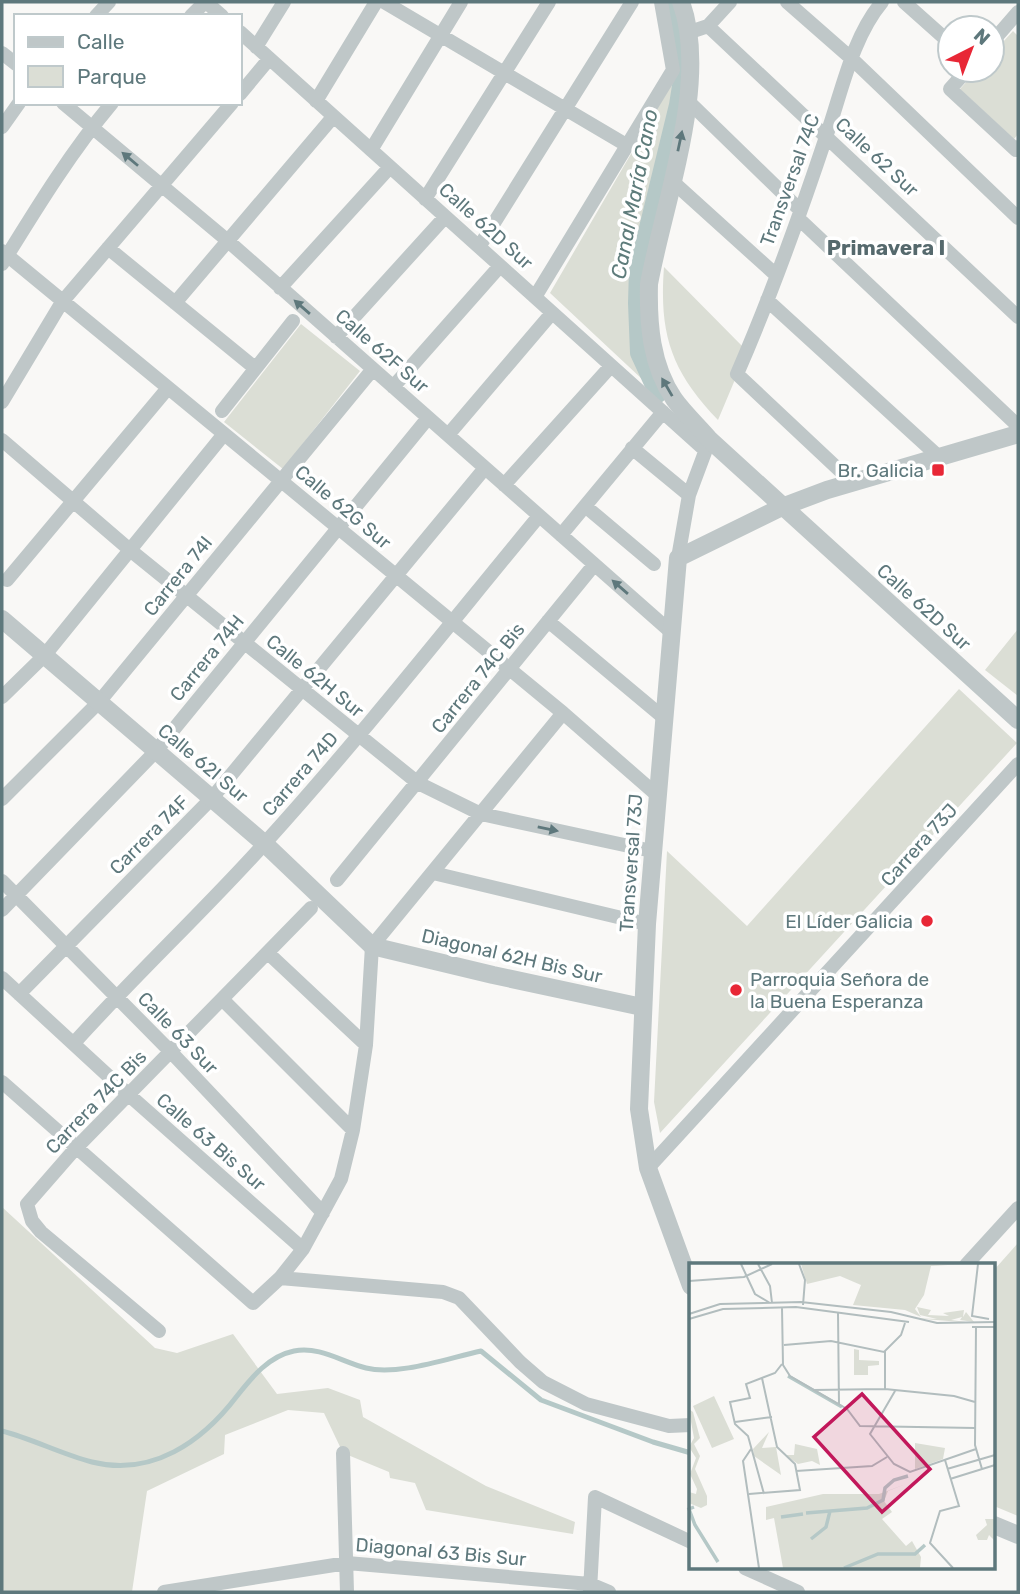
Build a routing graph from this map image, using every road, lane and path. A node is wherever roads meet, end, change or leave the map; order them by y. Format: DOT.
graph roads {
  1 [pos="205,2"];
  2 [pos="284,2"];
  3 [pos="376,2"];
  4 [pos="384,2"];
  5 [pos="461,2"];
  6 [pos="549,2"];
  7 [pos="632,2"];
  8 [pos="660,2"];
  9 [pos="667,2"];
  10 [pos="681,2"];
  11 [pos="730,2"];
  12 [pos="787,2"];
  13 [pos="882,2"];
  14 [pos="912,5"];
  15 [pos="220,14"];
  16 [pos="689,26"];
  17 [pos="708,26"];
  18 [pos="936,29"];
  19 [pos="242,34"];
  20 [pos="441,35"];
  21 [pos="256,47"];
  22 [pos="269,59"];
  23 [pos="852,59"];
  24 [pos="504,73"];
  25 [pos="954,84"];
  26 [pos="242,92"];
  27 [pos="316,101"];
  28 [pos="689,102"];
  29 [pos="18,105"];
  30 [pos="65,105"];
  31 [pos="110,105"];
  32 [pos="230,105"];
  33 [pos="565,109"];
  34 [pos="333,117"];
  35 [pos="2,127"];
  36 [pos="92,127"];
  37 [pos="827,135"];
  38 [pos="628,146"];
  39 [pos="1017,149"];
  40 [pos="371,150"];
  41 [pos="390,167"];
  42 [pos="672,181"];
  43 [pos="161,186"];
  44 [pos="425,199"];
  45 [pos="799,214"];
  46 [pos="445,217"];
  47 [pos="1018,218"];
  48 [pos="228,241"];
  49 [pos="479,247"];
  50 [pos="108,248"];
  51 [pos="4,257"];
  52 [pos="500,266"];
  53 [pos="776,275"];
  54 [pos="280,288"];
  55 [pos="535,298"];
  56 [pos="766,300"];
  57 [pos="62,302"];
  58 [pos="175,303"];
  59 [pos="552,313"];
  60 [pos="1018,317"];
  61 [pos="293,321"];
  62 [pos="336,337"];
  63 [pos="611,366"];
  64 [pos="255,368"];
  65 [pos="373,369"];
  66 [pos="393,387"];
  67 [pos="168,388"];
  68 [pos="2,402"];
  69 [pos="222,411"];
  70 [pos="663,412"];
  71 [pos="428,418"];
  72 [pos="1018,426"];
  73 [pos="224,434"];
  74 [pos="1018,434"];
  75 [pos="448,435"];
  76 [pos="2,440"];
  77 [pos="707,445"];
  78 [pos="632,448"];
  79 [pos="939,457"];
  80 [pos="485,468"];
  81 [pos="281,481"];
  82 [pos="852,482"];
  83 [pos="504,485"];
  84 [pos="689,495"];
  85 [pos="73,501"];
  86 [pos="585,506"];
  87 [pos="782,506"];
  88 [pos="539,516"];
  89 [pos="338,528"];
  90 [pos="561,535"];
  91 [pos="130,550"];
  92 [pos="678,558"];
  93 [pos="654,564"];
  94 [pos="594,565"];
  95 [pos="395,575"];
  96 [pos="7,580"];
  97 [pos="186,596"];
  98 [pos="2,619"];
  99 [pos="548,621"];
  100 [pos="451,622"];
  101 [pos="671,632"];
  102 [pos="244,643"];
  103 [pos="44,656"];
  104 [pos="509,669"];
  105 [pos="301,690"];
  106 [pos="2,696"];
  107 [pos="99,702"];
  108 [pos="563,713"];
  109 [pos="664,718"];
  110 [pos="1018,720"];
  111 [pos="358,735"];
  112 [pos="156,751"];
  113 [pos="1018,764"];
  114 [pos="418,783"];
  115 [pos="657,795"];
  116 [pos="212,798"];
  117 [pos="2,799"];
  118 [pos="481,814"];
  119 [pos="265,844"];
  120 [pos="652,851"];
  121 [pos="433,873"];
  122 [pos="337,880"];
  123 [pos="2,881"];
  124 [pos="16,895"];
  125 [pos="311,908"];
  126 [pos="2,910"];
  127 [pos="647,924"];
  128 [pos="67,945"];
  129 [pos="372,946"];
  130 [pos="268,953"];
  131 [pos="2,978"];
  132 [pos="19,994"];
  133 [pos="115,997"];
  134 [pos="223,1000"];
  135 [pos="642,1007"];
  136 [pos="74,1043"];
  137 [pos="366,1045"];
  138 [pos="171,1052"];
  139 [pos="2,1082"];
  140 [pos="129,1095"];
  141 [pos="353,1130"];
  142 [pos="75,1149"];
  143 [pos="648,1168"];
  144 [pos="1018,1208"];
  145 [pos="324,1213"];
  146 [pos="303,1249"];
  147 [pos="968,1263"];
  148 [pos="280,1278"];
  149 [pos="689,1281"];
  150 [pos="159,1331"];
  151 [pos="689,1425"];
  152 [pos="342,1453"];
  153 [pos="996,1526"];
  154 [pos="1018,1535"];
  155 [pos="689,1541"];
  156 [pos="347,1563"];
  157 [pos="749,1570"];
  158 [pos="590,1588"];
  159 [pos="164,1592"];
  160 [pos="347,1592"];
  161 [pos="609,1592"];
  162 [pos="798,1592"];
  1 -- 15 [label="street"];
  2 -- 21 [label="street"];
  3 -- 27 [label="street"];
  4 -- 20 [label="street"];
  5 -- 20 [label="street"];
  6 -- 24 [label="street"];
  7 -- 33 [label="street"];
  8 -- 38 [label="street"];
  9 -- 16 [label="street"];
  10 -- 16 [label="street"];
  11 -- 17 [label="street"];
  12 -- 23 [label="street"];
  13 -- 23 [label="street, Transversal 74C"];
  14 -- 18 [label="street"];
  16 -- 17 [label="street"];
  16 -- 28 [label="street"];
  17 -- 37 [label="street, Calle 62 Sur"];
  19 -- 21 [label="street, Calle 62D Sur"];
  20 -- 24 [label="street"];
  20 -- 40 [label="street"];
  21 -- 22 [label="street, Calle 62D Sur"];
  22 -- 26 [label="street"];
  22 -- 27 [label="street, Calle 62D Sur"];
  23 -- 37 [label="street, Transversal 74C"];
  23 -- 47 [label="street"];
  24 -- 33 [label="street"];
  24 -- 44 [label="street"];
  25 -- 39 [label="street"];
  27 -- 34 [label="street, Calle 62D Sur"];
  42 -- 28 [label="street, one-way"];
  28 -- 45 [label="street"];
  29 -- 35 [label="street"];
  30 -- 36 [label="street, Calle 62F Sur"];
  31 -- 36 [label="street"];
  32 -- 43 [label="street"];
  33 -- 38 [label="street"];
  33 -- 49 [label="street"];
  34 -- 40 [label="street, Calle 62D Sur"];
  34 -- 48 [label="street"];
  43 -- 36 [label="street, Calle 62F Sur, one-way"];
  36 -- 51 [label="street"];
  37 -- 45 [label="street, Transversal 74C"];
  37 -- 60 [label="street, Calle 62 Sur"];
  38 -- 55 [label="street"];
  40 -- 41 [label="street, Calle 62D Sur"];
  41 -- 44 [label="street, Calle 62D Sur"];
  41 -- 54 [label="street"];
  42 -- 53 [label="street"];
  77 -- 42 [label="street, one-way"];
  43 -- 48 [label="street, Calle 62F Sur"];
  43 -- 50 [label="street"];
  44 -- 46 [label="street, Calle 62D Sur"];
  45 -- 53 [label="street, Transversal 74C"];
  45 -- 72 [label="street"];
  46 -- 49 [label="street, Calle 62D Sur"];
  46 -- 62 [label="street"];
  48 -- 54 [label="street, Calle 62F Sur"];
  48 -- 58 [label="street"];
  49 -- 52 [label="street, Calle 62D Sur"];
  50 -- 57 [label="street"];
  50 -- 58 [label="street"];
  51 -- 57 [label="street, Calle 62G Sur"];
  52 -- 55 [label="street, Calle 62D Sur"];
  52 -- 66 [label="street"];
  53 -- 56 [label="street, Transversal 74C"];
  62 -- 54 [label="street, Calle 62F Sur, one-way"];
  55 -- 59 [label="street, Calle 62D Sur"];
  56 -- 79 [label="street"];
  56 -- 82 [label="street, Transversal 74C"];
  57 -- 67 [label="street, Calle 62G Sur"];
  57 -- 68 [label="street"];
  58 -- 64 [label="street"];
  59 -- 63 [label="street, Calle 62D Sur"];
  59 -- 75 [label="street"];
  61 -- 64 [label="street"];
  62 -- 65 [label="street, Calle 62F Sur"];
  63 -- 70 [label="street, Calle 62D Sur"];
  63 -- 83 [label="street"];
  64 -- 69 [label="street"];
  65 -- 66 [label="street, Calle 62F Sur"];
  65 -- 81 [label="street, Carrera 74I"];
  66 -- 71 [label="street, Calle 62F Sur"];
  67 -- 73 [label="street, Calle 62G Sur"];
  67 -- 85 [label="street"];
  70 -- 77 [label="street, Calle 62D Sur"];
  70 -- 78 [label="street"];
  71 -- 75 [label="street, Calle 62F Sur"];
  71 -- 89 [label="street, Carrera 74H"];
  73 -- 81 [label="street, Calle 62G Sur"];
  73 -- 91 [label="street"];
  74 -- 79 [label="street"];
  75 -- 80 [label="street, Calle 62F Sur"];
  76 -- 85 [label="street, Calle 62H Sur"];
  77 -- 84 [label="street, Transversal 73J"];
  77 -- 87 [label="street, Calle 62D Sur"];
  78 -- 84 [label="street"];
  78 -- 86 [label="street"];
  79 -- 82 [label="street"];
  80 -- 83 [label="street, Calle 62F Sur"];
  80 -- 95 [label="street, Carrera 74F"];
  81 -- 89 [label="street, Calle 62G Sur"];
  81 -- 97 [label="street, Carrera 74I"];
  82 -- 87 [label="street"];
  83 -- 88 [label="street, Calle 62F Sur"];
  84 -- 92 [label="street, Transversal 73J"];
  85 -- 91 [label="street, Calle 62H Sur"];
  85 -- 96 [label="street"];
  86 -- 90 [label="street"];
  86 -- 93 [label="street"];
  87 -- 92 [label="street"];
  87 -- 110 [label="street, Calle 62D Sur"];
  88 -- 90 [label="street, Calle 62F Sur"];
  88 -- 100 [label="street, Carrera 74D"];
  89 -- 95 [label="street, Calle 62G Sur"];
  89 -- 102 [label="street, Carrera 74H"];
  90 -- 94 [label="street, Calle 62F Sur"];
  91 -- 97 [label="street, Calle 62H Sur"];
  91 -- 103 [label="street"];
  92 -- 101 [label="street, Transversal 73J"];
  94 -- 99 [label="street, Carrera 74C Bis"];
  101 -- 94 [label="street, Calle 62F Sur, one-way"];
  95 -- 100 [label="street, Calle 62G Sur"];
  95 -- 105 [label="street, Carrera 74F"];
  97 -- 102 [label="street, Calle 62H Sur"];
  97 -- 107 [label="street, Carrera 74I"];
  98 -- 103 [label="street, Calle 62I Sur"];
  99 -- 104 [label="street, Carrera 74C Bis"];
  99 -- 109 [label="street"];
  100 -- 104 [label="street, Calle 62G Sur"];
  100 -- 111 [label="street, Carrera 74D"];
  101 -- 109 [label="street, Transversal 73J"];
  102 -- 105 [label="street, Calle 62H Sur"];
  102 -- 112 [label="street, Carrera 74H"];
  103 -- 106 [label="street"];
  103 -- 107 [label="street, Calle 62I Sur"];
  104 -- 108 [label="street, Calle 62G Sur"];
  104 -- 114 [label="street, Carrera 74C Bis"];
  105 -- 111 [label="street, Calle 62H Sur"];
  105 -- 116 [label="street, Carrera 74F"];
  107 -- 112 [label="street, Calle 62I Sur"];
  107 -- 117 [label="street, Carrera 74I"];
  108 -- 115 [label="street, Calle 62G Sur"];
  108 -- 118 [label="street"];
  109 -- 115 [label="street, Transversal 73J"];
  111 -- 114 [label="street, Calle 62H Sur"];
  111 -- 119 [label="street, Carrera 74D"];
  112 -- 116 [label="street, Calle 62I Sur"];
  112 -- 124 [label="street, Carrera 74H"];
  113 -- 143 [label="street, Carrera 73J"];
  114 -- 118 [label="street, Calle 62H Sur"];
  114 -- 122 [label="street, Carrera 74C Bis"];
  115 -- 120 [label="street, Transversal 73J"];
  116 -- 119 [label="street, Calle 62I Sur"];
  116 -- 128 [label="street, Carrera 74F"];
  118 -- 120 [label="street, Calle 62H Sur, one-way"];
  118 -- 121 [label="street"];
  119 -- 129 [label="street, Calle 62I Sur"];
  119 -- 133 [label="street, Carrera 74D"];
  120 -- 127 [label="street, Transversal 73J"];
  121 -- 127 [label="street"];
  121 -- 129 [label="street"];
  123 -- 124 [label="street, Calle 63 Sur"];
  124 -- 126 [label="street, Carrera 74H"];
  124 -- 128 [label="street, Calle 63 Sur"];
  125 -- 130 [label="street, Carrera 74C Bis"];
  127 -- 135 [label="street, Transversal 73J"];
  128 -- 132 [label="street, Carrera 74F"];
  128 -- 133 [label="street, Calle 63 Sur"];
  129 -- 135 [label="street, Diagonal 62H Bis Sur"];
  129 -- 137 [label="street"];
  130 -- 134 [label="street, Carrera 74C Bis"];
  130 -- 137 [label="street"];
  131 -- 132 [label="street, Calle 63 Bis Sur"];
  132 -- 136 [label="street, Calle 63 Bis Sur"];
  133 -- 136 [label="street, Carrera 74D"];
  133 -- 138 [label="street, Calle 63 Sur"];
  134 -- 138 [label="street, Carrera 74C Bis"];
  134 -- 141 [label="street"];
  135 -- 143 [label="street, Transversal 73J"];
  136 -- 140 [label="street, Calle 63 Bis Sur"];
  137 -- 141 [label="street"];
  138 -- 140 [label="street, Carrera 74C Bis"];
  138 -- 145 [label="street, Calle 63 Sur"];
  139 -- 142 [label="street"];
  140 -- 142 [label="street, Carrera 74C Bis"];
  140 -- 146 [label="street, Calle 63 Bis Sur"];
  141 -- 145 [label="street"];
  142 -- 148 [label="street"];
  142 -- 150 [label="street, Carrera 74C Bis"];
  143 -- 149 [label="street, Transversal 73J"];
  144 -- 147 [label="street"];
  145 -- 146 [label="street"];
  146 -- 148 [label="street"];
  148 -- 151 [label="street"];
  152 -- 156 [label="street"];
  153 -- 154 [label="street"];
  155 -- 158 [label="street"];
  156 -- 158 [label="street, Diagonal 63 Bis Sur"];
  156 -- 159 [label="street, Diagonal 63 Bis Sur"];
  156 -- 160 [label="street"];
  157 -- 162 [label="street"];
  158 -- 161 [label="street"];
}
